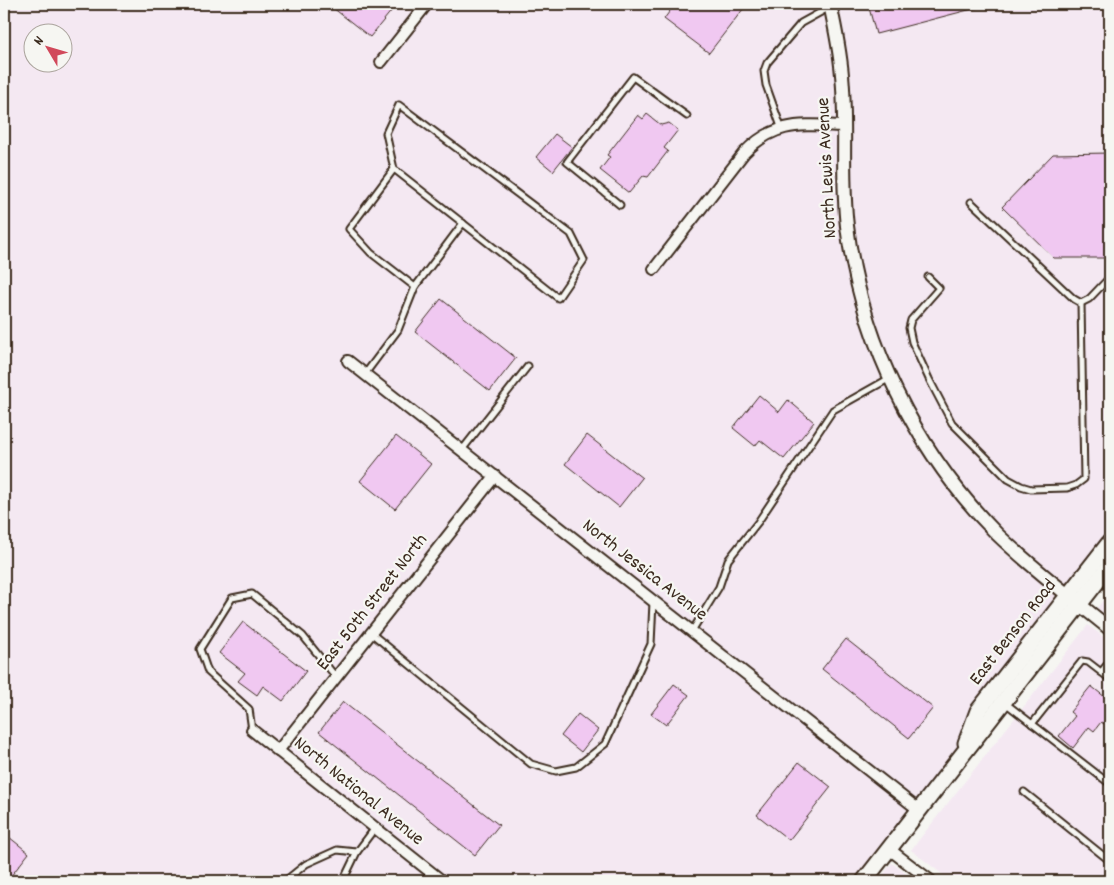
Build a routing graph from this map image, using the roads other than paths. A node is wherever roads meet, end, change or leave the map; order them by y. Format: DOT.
graph roads {
  1 [pos="427,4"];
  2 [pos="830,5"];
  3 [pos="381,62"];
  4 [pos="687,116"];
  5 [pos="844,126"];
  6 [pos="781,127"];
  7 [pos="394,170"];
  8 [pos="971,202"];
  9 [pos="620,205"];
  10 [pos="463,224"];
  11 [pos="654,269"];
  12 [pos="928,277"];
  13 [pos="1110,277"];
  14 [pos="415,287"];
  15 [pos="1081,303"];
  16 [pos="348,361"];
  17 [pos="528,366"];
  18 [pos="365,374"];
  19 [pos="890,378"];
  20 [pos="462,450"];
  21 [pos="495,476"];
  22 [pos="1110,542"];
  23 [pos="1110,566"];
  24 [pos="653,600"];
  25 [pos="1074,600"];
  26 [pos="1110,629"];
  27 [pos="692,631"];
  28 [pos="371,633"];
  29 [pos="1110,661"];
  30 [pos="1102,672"];
  31 [pos="336,678"];
  32 [pos="1110,679"];
  33 [pos="1003,702"];
  34 [pos="1032,724"];
  35 [pos="252,730"];
  36 [pos="278,751"];
  37 [pos="962,756"];
  38 [pos="1110,775"];
  39 [pos="1108,783"];
  40 [pos="1024,792"];
  41 [pos="919,810"];
  42 [pos="375,828"];
  43 [pos="889,849"];
  44 [pos="356,852"];
  45 [pos="1110,861"];
  46 [pos="285,881"];
  47 [pos="343,881"];
  48 [pos="442,881"];
  49 [pos="864,881"];
  50 [pos="931,881"];
  1 -- 3 [label="street"];
  2 -- 5 [label="street, North Lewis Avenue"];
  2 -- 6 [label="lane"];
  4 -- 9 [label="lane"];
  5 -- 6 [label="street"];
  5 -- 19 [label="street, North Lewis Avenue"];
  6 -- 11 [label="street"];
  7 -- 10 [label="lane"];
  7 -- 10 [label="lane"];
  7 -- 14 [label="lane"];
  8 -- 15 [label="lane"];
  10 -- 14 [label="lane"];
  12 -- 15 [label="lane"];
  13 -- 15 [label="lane"];
  14 -- 18 [label="lane"];
  16 -- 18 [label="street, North Jessica Avenue"];
  17 -- 20 [label="lane"];
  18 -- 20 [label="street, North Jessica Avenue"];
  19 -- 25 [label="street, North Lewis Avenue"];
  19 -- 27 [label="lane"];
  20 -- 21 [label="street, North Jessica Avenue"];
  21 -- 24 [label="street, North Jessica Avenue"];
  21 -- 28 [label="street, East 50th Street North"];
  22 -- 25 [label="main road, East Benson Road"];
  23 -- 25 [label="main road, East Benson Road"];
  24 -- 27 [label="street, North Jessica Avenue"];
  24 -- 28 [label="lane"];
  25 -- 26 [label="street, North Lewis Avenue"];
  25 -- 33 [label="main road, East Benson Road"];
  25 -- 37 [label="main road, East Benson Road"];
  27 -- 41 [label="street, North Jessica Avenue"];
  28 -- 31 [label="street, East 50th Street North"];
  29 -- 30 [label="lane"];
  30 -- 32 [label="lane"];
  30 -- 34 [label="lane"];
  31 -- 35 [label="lane"];
  31 -- 36 [label="street, East 50th Street North"];
  33 -- 34 [label="lane"];
  33 -- 37 [label="main road, East Benson Road"];
  34 -- 39 [label="lane"];
  35 -- 36 [label="street, North National Avenue"];
  36 -- 42 [label="street, North National Avenue"];
  37 -- 41 [label="main road, East Benson Road"];
  38 -- 39 [label="lane"];
  40 -- 45 [label="lane"];
  41 -- 43 [label="main road, East Benson Road"];
  42 -- 44 [label="lane"];
  42 -- 48 [label="street, North National Avenue"];
  43 -- 49 [label="main road, East Benson Road"];
  43 -- 50 [label="street"];
  44 -- 46 [label="lane"];
  44 -- 47 [label="lane"];
}
